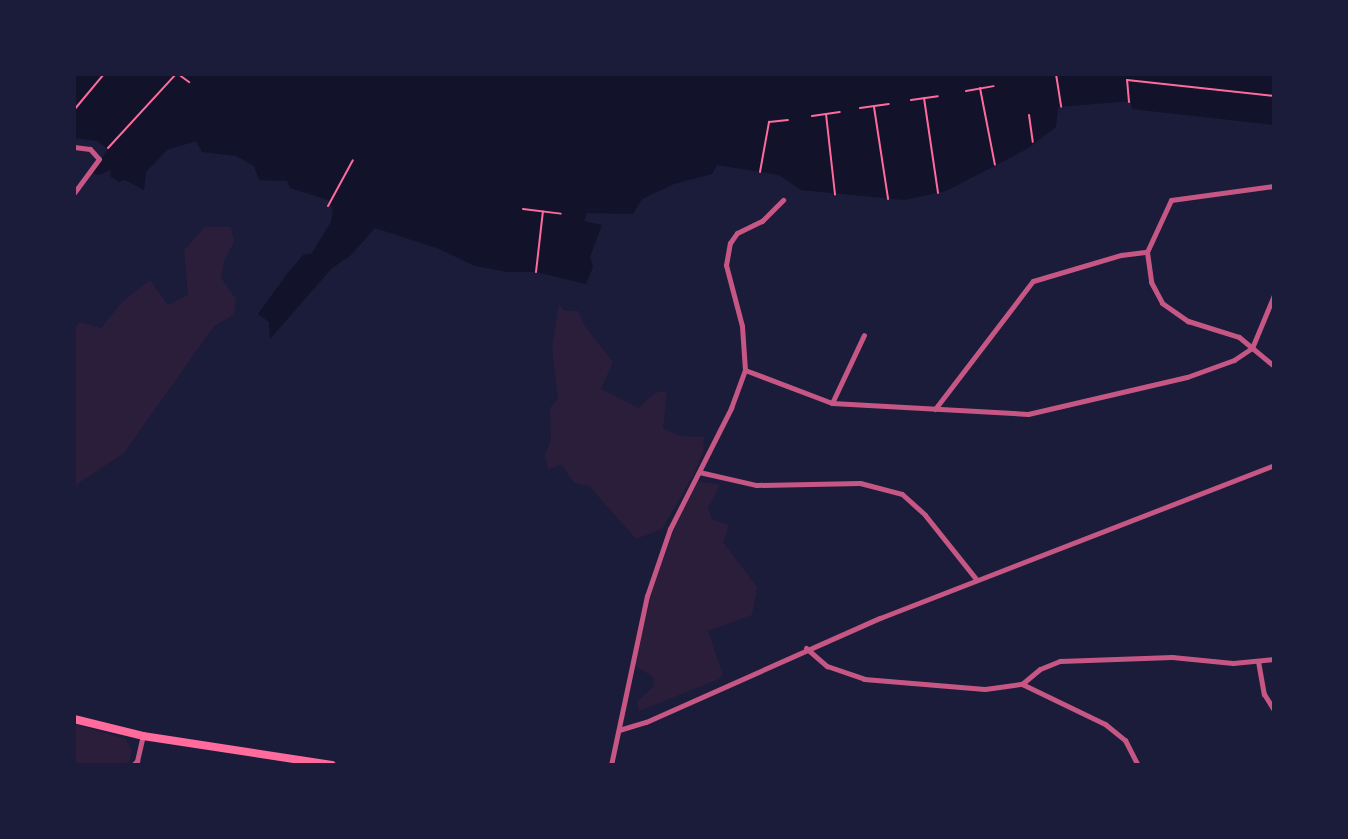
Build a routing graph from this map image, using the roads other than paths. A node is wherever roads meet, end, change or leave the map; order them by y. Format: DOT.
graph roads {
  1 [pos="74,147"];
  2 [pos="1274,186"];
  3 [pos="74,193"];
  4 [pos="783,200"];
  5 [pos="1147,252"];
  6 [pos="1274,295"];
  7 [pos="864,335"];
  8 [pos="1252,348"];
  9 [pos="1274,366"];
  10 [pos="745,370"];
  11 [pos="832,403"];
  12 [pos="935,410"];
  13 [pos="1274,465"];
  14 [pos="699,472"];
  15 [pos="976,579"];
  16 [pos="806,648"];
  17 [pos="1274,659"];
  18 [pos="1258,661"];
  19 [pos="1022,684"];
  20 [pos="1274,710"];
  21 [pos="74,719"];
  22 [pos="619,730"];
  23 [pos="143,736"];
  24 [pos="133,765"];
  25 [pos="332,765"];
  26 [pos="611,765"];
  27 [pos="1138,765"];
  1 -- 3 [label="street"];
  2 -- 5 [label="street"];
  4 -- 10 [label="street"];
  5 -- 8 [label="street"];
  5 -- 12 [label="street"];
  6 -- 8 [label="street"];
  7 -- 11 [label="street"];
  8 -- 9 [label="street"];
  8 -- 12 [label="street"];
  10 -- 11 [label="street"];
  10 -- 14 [label="street"];
  11 -- 12 [label="street"];
  13 -- 15 [label="street"];
  14 -- 15 [label="street"];
  14 -- 22 [label="street"];
  15 -- 16 [label="street"];
  16 -- 19 [label="street"];
  16 -- 22 [label="street"];
  17 -- 18 [label="street"];
  18 -- 19 [label="street"];
  18 -- 20 [label="street"];
  19 -- 27 [label="street"];
  21 -- 23 [label="main road"];
  22 -- 26 [label="street"];
  23 -- 24 [label="street"];
  23 -- 25 [label="main road"];
}
